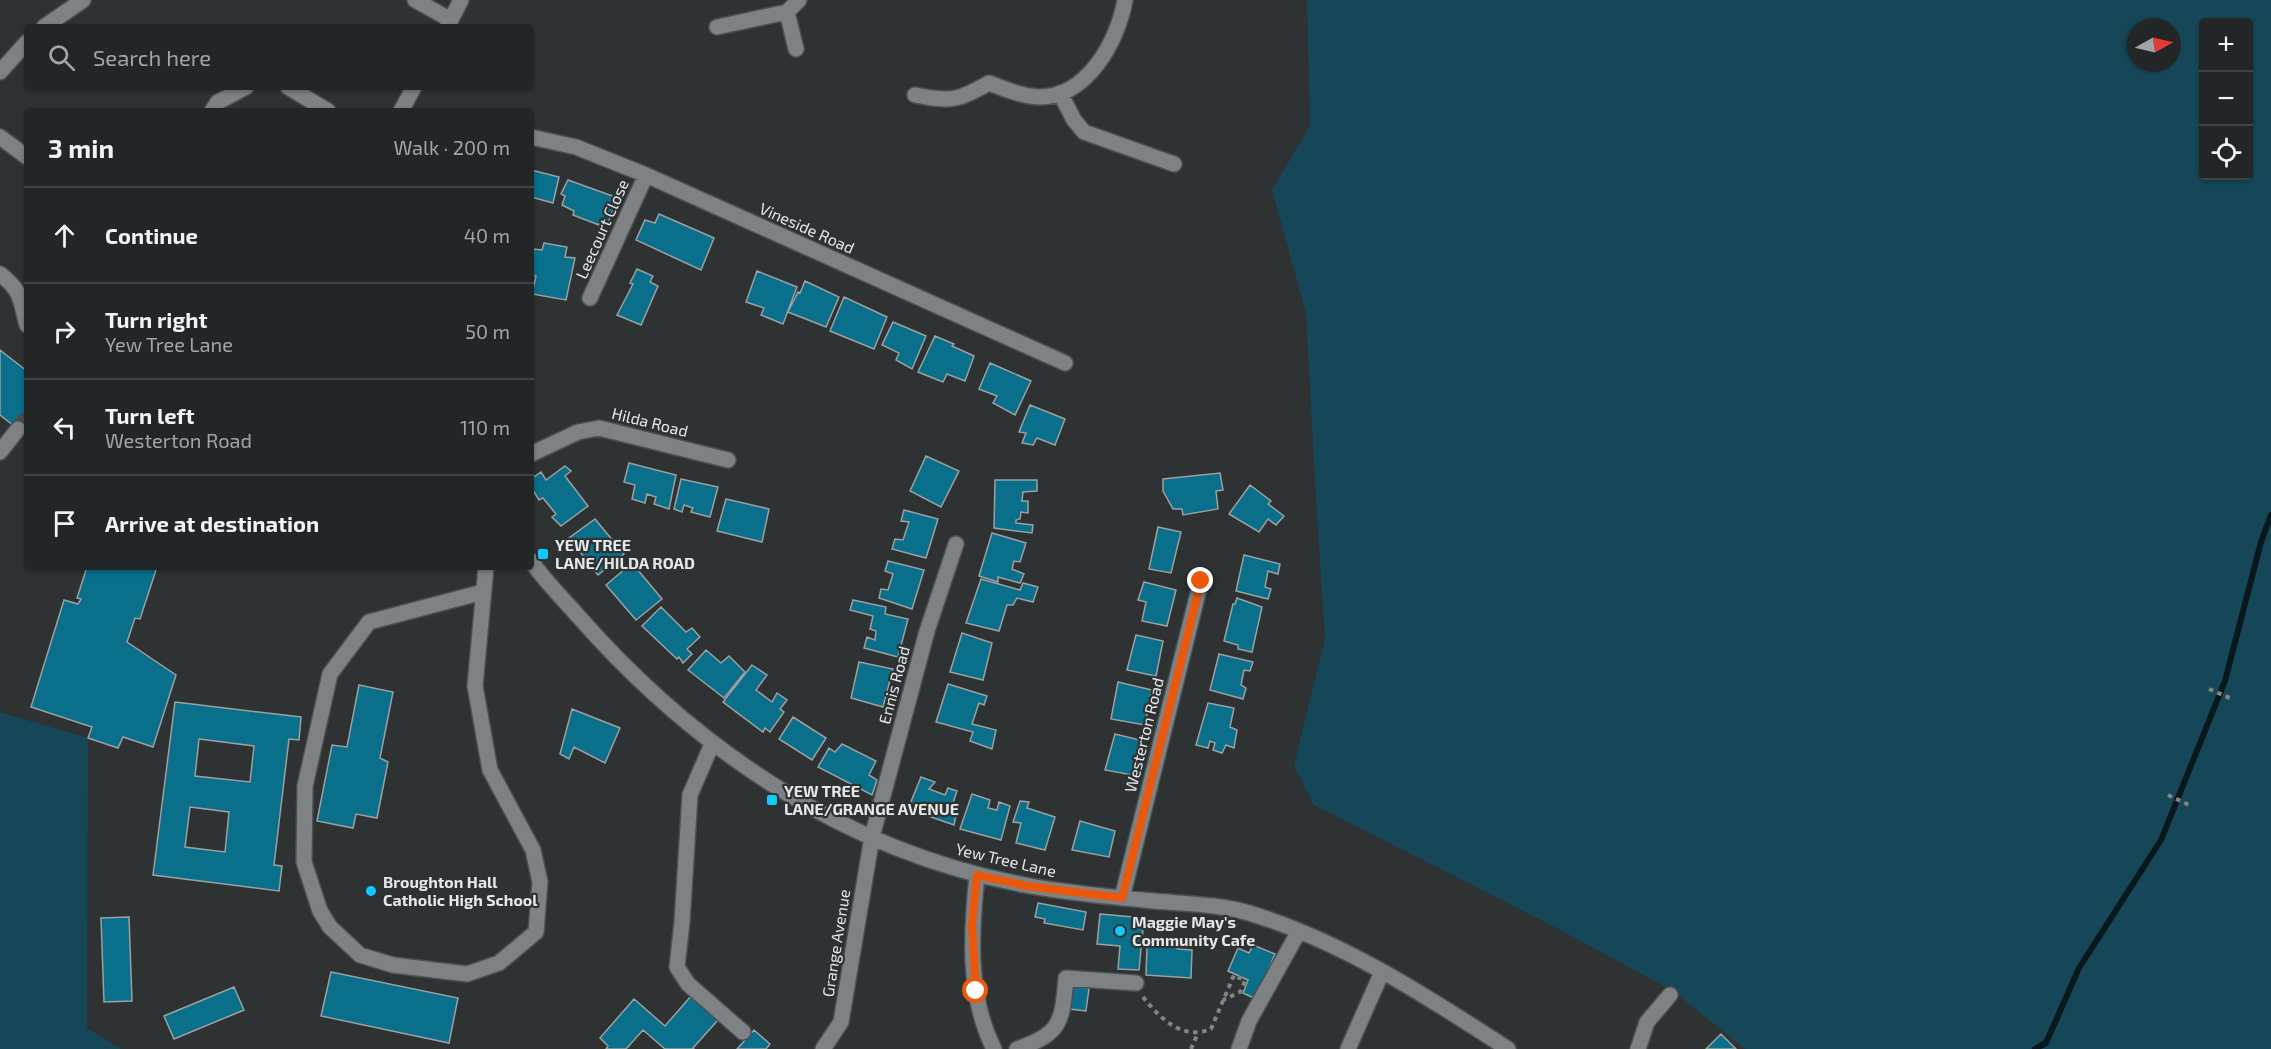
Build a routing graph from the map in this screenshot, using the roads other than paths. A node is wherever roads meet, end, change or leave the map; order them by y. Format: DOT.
graph roads {
  1 [pos="83,0"];
  2 [pos="415,0"];
  3 [pos="461,0"];
  4 [pos="799,0"];
  5 [pos="1125,0"];
  6 [pos="787,12"];
  7 [pos="449,23"];
  8 [pos="48,24"];
  9 [pos="717,27"];
  10 [pos="24,45"];
  11 [pos="796,49"];
  12 [pos="0,72"];
  13 [pos="240,90"];
  14 [pos="293,90"];
  15 [pos="413,90"];
  16 [pos="1060,93"];
  17 [pos="915,96"];
  18 [pos="214,108"];
  19 [pos="323,108"];
  20 [pos="405,108"];
  21 [pos="0,137"];
  22 [pos="534,138"];
  23 [pos="24,155"];
  24 [pos="1174,164"];
  25 [pos="646,175"];
  26 [pos="0,274"];
  27 [pos="590,298"];
  28 [pos="24,313"];
  29 [pos="1065,363"];
  30 [pos="18,429"];
  31 [pos="0,452"];
  32 [pos="534,453"];
  33 [pos="728,460"];
  34 [pos="956,544"];
  35 [pos="534,564"];
  36 [pos="486,570"];
  37 [pos="1201,581"];
  38 [pos="483,592"];
  39 [pos="712,744"];
  40 [pos="872,837"];
  41 [pos="977,875"];
  42 [pos="1122,898"];
  43 [pos="1299,931"];
  44 [pos="1382,972"];
  45 [pos="1136,983"];
  46 [pos="1670,995"];
  47 [pos="742,1032"];
  48 [pos="823,1049"];
  49 [pos="994,1049"];
  50 [pos="1017,1049"];
  51 [pos="1239,1049"];
  52 [pos="1348,1049"];
  53 [pos="1508,1049"];
  54 [pos="1638,1049"];
  1 -- 8 [label="street"];
  2 -- 7 [label="street"];
  3 -- 7 [label="street"];
  4 -- 6 [label="street"];
  5 -- 16 [label="street"];
  6 -- 9 [label="street"];
  6 -- 11 [label="street"];
  10 -- 12 [label="street"];
  13 -- 18 [label="street"];
  14 -- 19 [label="street"];
  15 -- 20 [label="street"];
  16 -- 17 [label="street"];
  16 -- 24 [label="street"];
  21 -- 23 [label="street"];
  22 -- 25 [label="street, Vineside Road"];
  25 -- 27 [label="street, Leecourt Close"];
  25 -- 29 [label="street, Vineside Road"];
  26 -- 28 [label="street"];
  30 -- 31 [label="street"];
  32 -- 33 [label="street, Hilda Road"];
  34 -- 40 [label="street, Ennis Road"];
  35 -- 39 [label="street, Yew Tree Lane"];
  36 -- 38 [label="street"];
  37 -- 42 [label="street, Westerton Road"];
  38 -- 38 [label="street"];
  39 -- 40 [label="street, Yew Tree Lane"];
  39 -- 47 [label="street"];
  40 -- 41 [label="street, Yew Tree Lane"];
  40 -- 48 [label="street, Grange Avenue"];
  41 -- 42 [label="street, Yew Tree Lane"];
  41 -- 49 [label="street"];
  42 -- 43 [label="street, Yew Tree Lane"];
  43 -- 44 [label="street, Yew Tree Lane"];
  43 -- 51 [label="street"];
  44 -- 52 [label="street"];
  44 -- 53 [label="street, Yew Tree Lane"];
  45 -- 50 [label="street"];
  46 -- 54 [label="street"];
}
